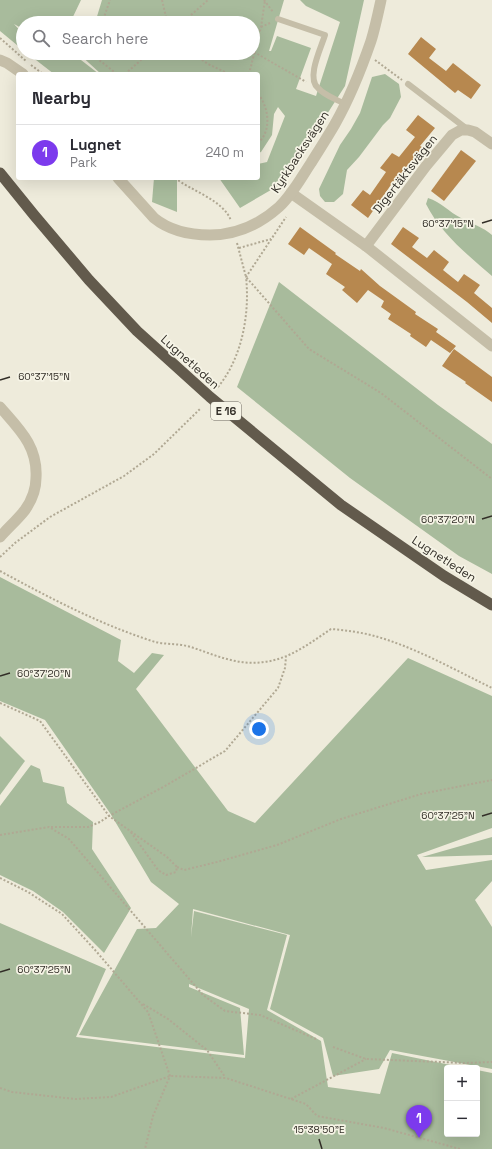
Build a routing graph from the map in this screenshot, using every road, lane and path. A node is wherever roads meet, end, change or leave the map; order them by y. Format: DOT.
graph roads {
  1 [pos="110,0"];
  2 [pos="162,0"];
  3 [pos="208,0"];
  4 [pos="265,0"];
  5 [pos="381,0"];
  6 [pos="104,16"];
  7 [pos="166,16"];
  8 [pos="190,16"];
  9 [pos="278,20"];
  10 [pos="260,31"];
  11 [pos="0,38"];
  12 [pos="16,51"];
  13 [pos="260,55"];
  14 [pos="374,59"];
  15 [pos="0,60"];
  16 [pos="26,60"];
  17 [pos="99,60"];
  18 [pos="141,60"];
  19 [pos="202,60"];
  20 [pos="252,60"];
  21 [pos="20,72"];
  22 [pos="41,72"];
  23 [pos="114,72"];
  24 [pos="127,72"];
  25 [pos="225,72"];
  26 [pos="249,72"];
  27 [pos="408,84"];
  28 [pos="316,87"];
  29 [pos="260,98"];
  30 [pos="345,104"];
  31 [pos="468,130"];
  32 [pos="260,140"];
  33 [pos="492,144"];
  34 [pos="0,173"];
  35 [pos="120,180"];
  36 [pos="177,180"];
  37 [pos="291,193"];
  38 [pos="287,215"];
  39 [pos="234,232"];
  40 [pos="272,239"];
  41 [pos="366,246"];
  42 [pos="238,248"];
  43 [pos="246,277"];
  44 [pos="492,346"];
  45 [pos="218,387"];
  46 [pos="0,407"];
  47 [pos="201,408"];
  48 [pos="492,479"];
  49 [pos="0,536"];
  50 [pos="0,557"];
  51 [pos="0,571"];
  52 [pos="492,605"];
  53 [pos="286,657"];
  54 [pos="492,688"];
  55 [pos="0,703"];
  56 [pos="492,780"];
  57 [pos="109,816"];
  58 [pos="49,827"];
  59 [pos="130,831"];
  60 [pos="0,835"];
  61 [pos="177,867"];
  62 [pos="0,878"];
  63 [pos="140,1003"];
  64 [pos="316,1039"];
  65 [pos="333,1047"];
  66 [pos="366,1059"];
  67 [pos="492,1062"];
  68 [pos="170,1076"];
  69 [pos="226,1078"];
  70 [pos="0,1088"];
  71 [pos="291,1099"];
  72 [pos="145,1149"];
  73 [pos="460,1149"];
  1 -- 6 [label="path"];
  2 -- 7 [label="path"];
  3 -- 8 [label="path"];
  4 -- 10 [label="path"];
  5 -- 30 [label="street, Kyrkbacksvägen"];
  9 -- 28 [label="lane"];
  11 -- 12 [label="path"];
  13 -- 28 [label="path"];
  14 -- 27 [label="path"];
  15 -- 21 [label="street"];
  16 -- 22 [label="path"];
  17 -- 23 [label="path"];
  18 -- 24 [label="path"];
  19 -- 25 [label="path"];
  20 -- 26 [label="path"];
  27 -- 31 [label="lane"];
  28 -- 30 [label="lane"];
  29 -- 32 [label="path"];
  30 -- 37 [label="street, Kyrkbacksvägen"];
  31 -- 33 [label="street"];
  31 -- 41 [label="street, Digertäktsvägen"];
  34 -- 52 [label="highway, Lugnetleden / E 16"];
  35 -- 39 [label="street, Kyrkbacksvägen"];
  36 -- 39 [label="path"];
  37 -- 39 [label="street, Kyrkbacksvägen"];
  37 -- 41 [label="street"];
  38 -- 40 [label="path"];
  39 -- 42 [label="path"];
  40 -- 42 [label="path"];
  40 -- 43 [label="path"];
  41 -- 44 [label="street"];
  42 -- 43 [label="path"];
  43 -- 45 [label="path"];
  43 -- 48 [label="path"];
  46 -- 49 [label="street"];
  47 -- 50 [label="path"];
  51 -- 53 [label="path"];
  53 -- 54 [label="path"];
  53 -- 57 [label="path"];
  55 -- 57 [label="path"];
  56 -- 61 [label="path"];
  57 -- 58 [label="path"];
  57 -- 59 [label="path"];
  58 -- 60 [label="path"];
  58 -- 64 [label="path"];
  59 -- 61 [label="path"];
  59 -- 61 [label="path"];
  62 -- 63 [label="path"];
  63 -- 68 [label="path"];
  63 -- 69 [label="path"];
  65 -- 66 [label="path"];
  66 -- 67 [label="path"];
  66 -- 71 [label="path"];
  68 -- 69 [label="path"];
  68 -- 70 [label="path"];
  68 -- 72 [label="path"];
  69 -- 71 [label="path"];
  71 -- 73 [label="path"];
}
